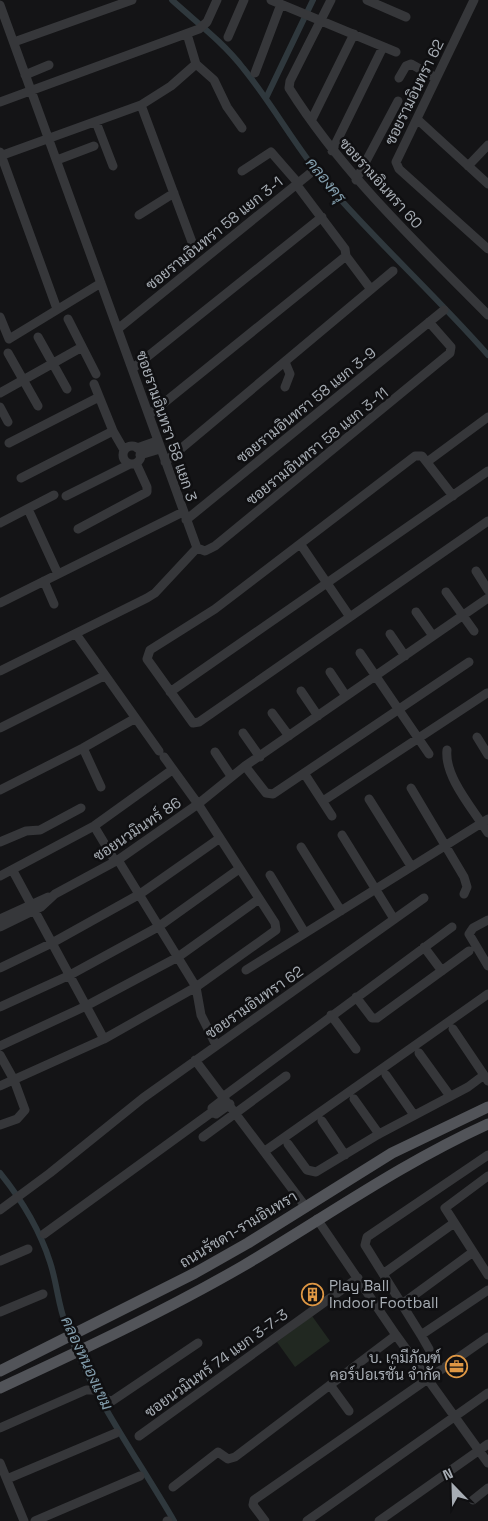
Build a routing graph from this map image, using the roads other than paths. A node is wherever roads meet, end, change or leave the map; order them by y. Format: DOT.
graph roads {
  1 [pos="132,0"];
  2 [pos="217,0"];
  3 [pos="244,0"];
  4 [pos="271,0"];
  5 [pos="331,0"];
  6 [pos="367,0"];
  7 [pos="474,0"];
  8 [pos="281,4"];
  9 [pos="0,5"];
  10 [pos="406,17"];
  11 [pos="320,20"];
  12 [pos="187,34"];
  13 [pos="354,34"];
  14 [pos="228,37"];
  15 [pos="14,42"];
  16 [pos="382,47"];
  17 [pos="396,52"];
  18 [pos="196,64"];
  19 [pos="49,65"];
  20 [pos="255,73"];
  21 [pos="25,74"];
  22 [pos="399,78"];
  23 [pos="436,78"];
  24 [pos="31,92"];
  25 [pos="398,101"];
  26 [pos="0,102"];
  27 [pos="141,105"];
  28 [pos="312,119"];
  29 [pos="417,119"];
  30 [pos="96,122"];
  31 [pos="242,128"];
  32 [pos="49,140"];
  33 [pos="488,145"];
  34 [pos="94,146"];
  35 [pos="332,152"];
  36 [pos="0,155"];
  37 [pos="57,160"];
  38 [pos="113,166"];
  39 [pos="468,166"];
  40 [pos="242,171"];
  41 [pos="312,172"];
  42 [pos="356,180"];
  43 [pos="297,183"];
  44 [pos="488,184"];
  45 [pos="174,193"];
  46 [pos="139,215"];
  47 [pos="322,217"];
  48 [pos="192,242"];
  49 [pos="488,249"];
  50 [pos="346,256"];
  51 [pos="393,271"];
  52 [pos="101,283"];
  53 [pos="370,288"];
  54 [pos="57,309"];
  55 [pos="444,310"];
  56 [pos="488,315"];
  57 [pos="0,317"];
  58 [pos="68,319"];
  59 [pos="430,322"];
  60 [pos="119,328"];
  61 [pos="38,336"];
  62 [pos="82,347"];
  63 [pos="8,353"];
  64 [pos="285,362"];
  65 [pos="52,364"];
  66 [pos="132,369"];
  67 [pos="96,374"];
  68 [pos="23,380"];
  69 [pos="94,384"];
  70 [pos="285,387"];
  71 [pos="67,389"];
  72 [pos="0,393"];
  73 [pos="99,397"];
  74 [pos="38,406"];
  75 [pos="0,408"];
  76 [pos="149,415"];
  77 [pos="488,417"];
  78 [pos="8,422"];
  79 [pos="113,431"];
  80 [pos="9,443"];
  81 [pos="159,445"];
  82 [pos="124,450"];
  83 [pos="136,457"];
  84 [pos="165,462"];
  85 [pos="427,462"];
  86 [pos="488,471"];
  87 [pos="21,478"];
  88 [pos="54,495"];
  89 [pos="66,496"];
  90 [pos="453,496"];
  91 [pos="28,509"];
  92 [pos="184,516"];
  93 [pos="488,521"];
  94 [pos="0,523"];
  95 [pos="78,529"];
  96 [pos="301,545"];
  97 [pos="197,548"];
  98 [pos="476,571"];
  99 [pos="58,574"];
  100 [pos="44,581"];
  101 [pos="328,582"];
  102 [pos="488,590"];
  103 [pos="446,592"];
  104 [pos="488,598"];
  105 [pos="0,603"];
  106 [pos="54,604"];
  107 [pos="416,612"];
  108 [pos="462,615"];
  109 [pos="350,617"];
  110 [pos="474,631"];
  111 [pos="76,634"];
  112 [pos="390,634"];
  113 [pos="433,636"];
  114 [pos="360,653"];
  115 [pos="405,656"];
  116 [pos="469,662"];
  117 [pos="0,671"];
  118 [pos="330,672"];
  119 [pos="104,676"];
  120 [pos="376,676"];
  121 [pos="301,691"];
  122 [pos="170,692"];
  123 [pos="488,692"];
  124 [pos="346,696"];
  125 [pos="399,709"];
  126 [pos="272,712"];
  127 [pos="318,716"];
  128 [pos="134,719"];
  129 [pos="0,728"];
  130 [pos="243,733"];
  131 [pos="289,736"];
  132 [pos="477,737"];
  133 [pos="419,738"];
  134 [pos="83,748"];
  135 [pos="447,750"];
  136 [pos="215,752"];
  137 [pos="429,754"];
  138 [pos="488,755"];
  139 [pos="260,756"];
  140 [pos="245,766"];
  141 [pos="172,770"];
  142 [pos="304,773"];
  143 [pos="231,776"];
  144 [pos="101,787"];
  145 [pos="411,788"];
  146 [pos="0,790"];
  147 [pos="369,799"];
  148 [pos="323,801"];
  149 [pos="198,804"];
  150 [pos="81,808"];
  151 [pos="332,816"];
  152 [pos="485,821"];
  153 [pos="94,826"];
  154 [pos="488,833"];
  155 [pos="342,835"];
  156 [pos="220,838"];
  157 [pos="0,842"];
  158 [pos="446,845"];
  159 [pos="301,847"];
  160 [pos="116,861"];
  161 [pos="411,866"];
  162 [pos="239,869"];
  163 [pos="13,871"];
  164 [pos="270,875"];
  165 [pos="0,876"];
  166 [pos="376,888"];
  167 [pos="140,894"];
  168 [pos="464,894"];
  169 [pos="424,898"];
  170 [pos="259,899"];
  171 [pos="32,908"];
  172 [pos="340,911"];
  173 [pos="0,919"];
  174 [pos="394,919"];
  175 [pos="488,920"];
  176 [pos="158,926"];
  177 [pos="0,927"];
  178 [pos="452,927"];
  179 [pos="305,933"];
  180 [pos="52,943"];
  181 [pos="424,947"];
  182 [pos="469,951"];
  183 [pos="178,957"];
  184 [pos="488,965"];
  185 [pos="0,968"];
  186 [pos="246,970"];
  187 [pos="442,970"];
  188 [pos="70,975"];
  189 [pos="196,987"];
  190 [pos="488,994"];
  191 [pos="356,996"];
  192 [pos="86,1006"];
  193 [pos="0,1007"];
  194 [pos="331,1015"];
  195 [pos="453,1029"];
  196 [pos="104,1039"];
  197 [pos="216,1045"];
  198 [pos="0,1046"];
  199 [pos="356,1049"];
  200 [pos="419,1053"];
  201 [pos="0,1055"];
  202 [pos="195,1060"];
  203 [pos="286,1076"];
  204 [pos="386,1076"];
  205 [pos="486,1078"];
  206 [pos="14,1080"];
  207 [pos="0,1086"];
  208 [pos="450,1096"];
  209 [pos="225,1098"];
  210 [pos="354,1099"];
  211 [pos="488,1107"];
  212 [pos="236,1112"];
  213 [pos="414,1115"];
  214 [pos="322,1121"];
  215 [pos="488,1124"];
  216 [pos="0,1126"];
  217 [pos="379,1134"];
  218 [pos="203,1137"];
  219 [pos="288,1144"];
  220 [pos="265,1151"];
  221 [pos="345,1155"];
  222 [pos="488,1155"];
  223 [pos="488,1176"];
  224 [pos="435,1192"];
  225 [pos="305,1206"];
  226 [pos="445,1208"];
  227 [pos="0,1210"];
  228 [pos="317,1219"];
  229 [pos="454,1223"];
  230 [pos="44,1234"];
  231 [pos="28,1249"];
  232 [pos="473,1252"];
  233 [pos="0,1261"];
  234 [pos="383,1274"];
  235 [pos="488,1275"];
  236 [pos="358,1278"];
  237 [pos="488,1290"];
  238 [pos="43,1294"];
  239 [pos="402,1304"];
  240 [pos="0,1312"];
  241 [pos="396,1335"];
  242 [pos="421,1335"];
  243 [pos="488,1337"];
  244 [pos="198,1343"];
  245 [pos="429,1349"];
  246 [pos="0,1371"];
  247 [pos="428,1380"];
  248 [pos="330,1385"];
  249 [pos="0,1388"];
  250 [pos="488,1393"];
  251 [pos="349,1411"];
  252 [pos="455,1417"];
  253 [pos="0,1428"];
  254 [pos="116,1433"];
  255 [pos="139,1436"];
  256 [pos="488,1444"];
  257 [pos="479,1450"];
  258 [pos="0,1463"];
  259 [pos="488,1463"];
  260 [pos="140,1476"];
  261 [pos="7,1479"];
  262 [pos="173,1487"];
  263 [pos="488,1488"];
  264 [pos="473,1500"];
  265 [pos="24,1521"];
  266 [pos="35,1521"];
  267 [pos="265,1521"];
  268 [pos="307,1521"];
  269 [pos="379,1521"];
  1 -- 15 [label="street"];
  2 -- 12 [label="street"];
  3 -- 14 [label="street"];
  4 -- 8 [label="street"];
  5 -- 11 [label="street, ซอยรามอินทรา 60"];
  6 -- 10 [label="street"];
  7 -- 23 [label="street, ซอยรามอินทรา 62"];
  8 -- 11 [label="street"];
  8 -- 20 [label="street"];
  9 -- 15 [label="street, ซอยรามอินทรา 58 แยก 3"];
  11 -- 13 [label="street"];
  11 -- 28 [label="street, ซอยรามอินทรา 60"];
  12 -- 18 [label="street"];
  12 -- 24 [label="street"];
  13 -- 16 [label="street"];
  13 -- 28 [label="street"];
  15 -- 21 [label="street, ซอยรามอินทรา 58 แยก 3"];
  16 -- 17 [label="street"];
  16 -- 35 [label="street"];
  18 -- 27 [label="street"];
  18 -- 31 [label="street"];
  19 -- 21 [label="street"];
  21 -- 24 [label="street, ซอยรามอินทรา 58 แยก 3"];
  22 -- 23 [label="street"];
  23 -- 29 [label="street, ซอยรามอินทรา 62"];
  24 -- 26 [label="street"];
  24 -- 32 [label="street, ซอยรามอินทรา 58 แยก 3"];
  25 -- 42 [label="street"];
  27 -- 30 [label="street"];
  27 -- 45 [label="street"];
  28 -- 35 [label="street, ซอยรามอินทรา 60"];
  29 -- 39 [label="street"];
  29 -- 49 [label="street, ซอยรามอินทรา 62"];
  30 -- 32 [label="street"];
  30 -- 38 [label="street"];
  32 -- 36 [label="street"];
  32 -- 37 [label="street, ซอยรามอินทรา 58 แยก 3"];
  33 -- 39 [label="street"];
  34 -- 37 [label="street"];
  35 -- 42 [label="street, ซอยรามอินทรา 60"];
  36 -- 54 [label="street"];
  37 -- 52 [label="street, ซอยรามอินทรา 58 แยก 3"];
  39 -- 44 [label="street"];
  40 -- 43 [label="street"];
  41 -- 43 [label="street"];
  42 -- 56 [label="street, ซอยรามอินทรา 60"];
  43 -- 47 [label="street, ซอยรามอินทรา 58 แยก 3-1"];
  43 -- 60 [label="street, ซอยรามอินทรา 58 แยก 3-1"];
  45 -- 46 [label="street"];
  45 -- 48 [label="street"];
  47 -- 50 [label="street, ซอยรามอินทรา 58 แยก 3-1"];
  47 -- 66 [label="street"];
  50 -- 53 [label="street, ซอยรามอินทรา 58 แยก 3-1"];
  50 -- 76 [label="street"];
  51 -- 53 [label="street"];
  52 -- 54 [label="street"];
  52 -- 60 [label="street, ซอยรามอินทรา 58 แยก 3"];
  53 -- 64 [label="street"];
  54 -- 57 [label="street"];
  55 -- 59 [label="street, ซอยรามอินทรา 58 แยก 3-9"];
  58 -- 62 [label="street"];
  59 -- 92 [label="street, ซอยรามอินทรา 58 แยก 3-9"];
  59 -- 97 [label="street, ซอยรามอินทรา 58 แยก 3-11"];
  60 -- 66 [label="street, ซอยรามอินทรา 58 แยก 3"];
  61 -- 65 [label="street"];
  62 -- 65 [label="street"];
  62 -- 67 [label="street"];
  63 -- 68 [label="street"];
  64 -- 70 [label="street"];
  64 -- 84 [label="street"];
  65 -- 68 [label="street"];
  65 -- 71 [label="street"];
  66 -- 76 [label="street, ซอยรามอินทรา 58 แยก 3"];
  68 -- 72 [label="street"];
  68 -- 74 [label="street"];
  69 -- 73 [label="street"];
  73 -- 79 [label="street"];
  73 -- 80 [label="street"];
  75 -- 78 [label="street"];
  76 -- 81 [label="street, ซอยรามอินทรา 58 แยก 3"];
  77 -- 85 [label="street"];
  79 -- 82 [label="street"];
  79 -- 87 [label="street"];
  81 -- 83 [label="street"];
  81 -- 84 [label="street, ซอยรามอินทรา 58 แยก 3"];
  82 -- 83 [label="street"];
  82 -- 83 [label="street"];
  83 -- 89 [label="street"];
  83 -- 95 [label="street"];
  84 -- 92 [label="street, ซอยรามอินทรา 58 แยก 3"];
  85 -- 90 [label="street"];
  85 -- 96 [label="street"];
  86 -- 90 [label="street"];
  88 -- 91 [label="street"];
  90 -- 101 [label="street"];
  91 -- 94 [label="street"];
  91 -- 99 [label="street"];
  92 -- 97 [label="street, ซอยรามอินทรา 58 แยก 3"];
  92 -- 99 [label="street, ซอยรามอินทรา 58 แยก 3-9"];
  93 -- 109 [label="street"];
  96 -- 101 [label="street"];
  96 -- 122 [label="street"];
  97 -- 111 [label="street"];
  98 -- 102 [label="street"];
  99 -- 100 [label="street, ซอยรามอินทรา 58 แยก 3-9"];
  100 -- 105 [label="street, ซอยรามอินทรา 58 แยก 3-9"];
  100 -- 106 [label="street"];
  101 -- 109 [label="street"];
  101 -- 122 [label="street"];
  103 -- 108 [label="street"];
  104 -- 108 [label="street, ซอยนวมินทร์ 86"];
  107 -- 113 [label="street"];
  108 -- 110 [label="street"];
  108 -- 113 [label="street, ซอยนวมินทร์ 86"];
  109 -- 122 [label="street"];
  111 -- 117 [label="street"];
  111 -- 119 [label="street"];
  112 -- 115 [label="street"];
  113 -- 115 [label="street, ซอยนวมินทร์ 86"];
  114 -- 120 [label="street"];
  115 -- 120 [label="street, ซอยนวมินทร์ 86"];
  116 -- 125 [label="street"];
  118 -- 124 [label="street"];
  119 -- 128 [label="street"];
  119 -- 129 [label="street"];
  120 -- 124 [label="street, ซอยนวมินทร์ 86"];
  120 -- 125 [label="street"];
  121 -- 127 [label="street"];
  123 -- 133 [label="street"];
  124 -- 127 [label="street, ซอยนวมินทร์ 86"];
  125 -- 133 [label="street"];
  125 -- 142 [label="street"];
  126 -- 131 [label="street"];
  127 -- 131 [label="street, ซอยนวมินทร์ 86"];
  128 -- 134 [label="street"];
  128 -- 141 [label="street"];
  130 -- 139 [label="street"];
  131 -- 139 [label="street, ซอยนวมินทร์ 86"];
  132 -- 138 [label="street"];
  133 -- 137 [label="street"];
  133 -- 148 [label="street"];
  134 -- 144 [label="street"];
  134 -- 146 [label="street"];
  135 -- 152 [label="street"];
  136 -- 143 [label="street"];
  139 -- 140 [label="street, ซอยนวมินทร์ 86"];
  140 -- 142 [label="street"];
  140 -- 143 [label="street, ซอยนวมินทร์ 86"];
  141 -- 149 [label="street"];
  141 -- 153 [label="street"];
  142 -- 148 [label="street"];
  143 -- 149 [label="street, ซอยนวมินทร์ 86"];
  145 -- 158 [label="street"];
  147 -- 161 [label="street"];
  148 -- 151 [label="street"];
  149 -- 156 [label="street"];
  149 -- 160 [label="street, ซอยนวมินทร์ 86"];
  150 -- 157 [label="street"];
  152 -- 154 [label="street"];
  152 -- 158 [label="street"];
  153 -- 160 [label="street"];
  153 -- 163 [label="street"];
  155 -- 166 [label="street"];
  156 -- 162 [label="street"];
  156 -- 167 [label="street"];
  158 -- 161 [label="street"];
  158 -- 168 [label="street"];
  159 -- 172 [label="street"];
  160 -- 167 [label="street"];
  160 -- 171 [label="street, ซอยนวมินทร์ 86"];
  161 -- 166 [label="street"];
  162 -- 170 [label="street"];
  162 -- 176 [label="street"];
  163 -- 165 [label="street"];
  163 -- 171 [label="street"];
  164 -- 179 [label="street"];
  166 -- 172 [label="street"];
  166 -- 174 [label="street"];
  167 -- 176 [label="street"];
  167 -- 180 [label="street"];
  169 -- 174 [label="street, ซอยรามอินทรา 62"];
  170 -- 183 [label="street"];
  170 -- 189 [label="street"];
  171 -- 173 [label="street, ซอยนวมินทร์ 86"];
  171 -- 177 [label="street, ซอยนวมินทร์ 86"];
  171 -- 180 [label="street"];
  172 -- 179 [label="street"];
  174 -- 197 [label="street, ซอยรามอินทรา 62"];
  175 -- 184 [label="street"];
  176 -- 183 [label="street"];
  176 -- 188 [label="street"];
  178 -- 181 [label="street"];
  179 -- 186 [label="street"];
  180 -- 185 [label="street"];
  180 -- 188 [label="street"];
  181 -- 187 [label="street"];
  181 -- 191 [label="street"];
  182 -- 187 [label="street"];
  183 -- 189 [label="street"];
  183 -- 192 [label="street"];
  187 -- 191 [label="street"];
  188 -- 192 [label="street"];
  188 -- 193 [label="street"];
  189 -- 196 [label="street"];
  189 -- 197 [label="street"];
  190 -- 220 [label="street"];
  191 -- 194 [label="street"];
  192 -- 196 [label="street"];
  192 -- 198 [label="street"];
  194 -- 199 [label="street"];
  194 -- 209 [label="street"];
  195 -- 205 [label="street"];
  196 -- 206 [label="street"];
  197 -- 202 [label="street, ซอยรามอินทรา 62"];
  200 -- 208 [label="street"];
  201 -- 206 [label="street"];
  202 -- 209 [label="street"];
  202 -- 227 [label="street, ซอยรามอินทรา 62"];
  203 -- 212 [label="street"];
  204 -- 213 [label="street"];
  205 -- 208 [label="street"];
  206 -- 207 [label="street"];
  206 -- 216 [label="street"];
  208 -- 213 [label="street"];
  209 -- 212 [label="street"];
  209 -- 230 [label="street"];
  210 -- 217 [label="street"];
  211 -- 225 [label="main road, ถนนรัชดา-รามอินทรา"];
  212 -- 218 [label="street"];
  212 -- 220 [label="street"];
  213 -- 217 [label="street"];
  214 -- 221 [label="street"];
  215 -- 228 [label="main road"];
  217 -- 221 [label="street"];
  219 -- 221 [label="street"];
  220 -- 225 [label="street"];
  222 -- 224 [label="street"];
  223 -- 226 [label="street"];
  224 -- 226 [label="street"];
  224 -- 234 [label="street"];
  225 -- 246 [label="main road, ถนนรัชดา-รามอินทรา"];
  226 -- 229 [label="street"];
  228 -- 236 [label="street"];
  228 -- 249 [label="main road"];
  229 -- 232 [label="street"];
  229 -- 234 [label="street"];
  231 -- 233 [label="street"];
  232 -- 235 [label="street"];
  232 -- 239 [label="street"];
  234 -- 239 [label="street"];
  236 -- 241 [label="street"];
  236 -- 255 [label="street, ซอยนวมินทร์ 74 แยก 3-7-3"];
  237 -- 242 [label="street"];
  238 -- 240 [label="street"];
  239 -- 242 [label="street"];
  241 -- 247 [label="street"];
  241 -- 248 [label="street"];
  242 -- 245 [label="street"];
  243 -- 247 [label="street"];
  244 -- 253 [label="street"];
  247 -- 252 [label="street"];
  247 -- 267 [label="street"];
  248 -- 251 [label="street"];
  248 -- 262 [label="street"];
  250 -- 252 [label="street"];
  252 -- 257 [label="street"];
  252 -- 268 [label="street"];
  254 -- 261 [label="street"];
  256 -- 257 [label="street"];
  257 -- 259 [label="street"];
  257 -- 269 [label="street"];
  258 -- 261 [label="street"];
  260 -- 266 [label="street"];
  261 -- 265 [label="street"];
  263 -- 264 [label="street"];
}
